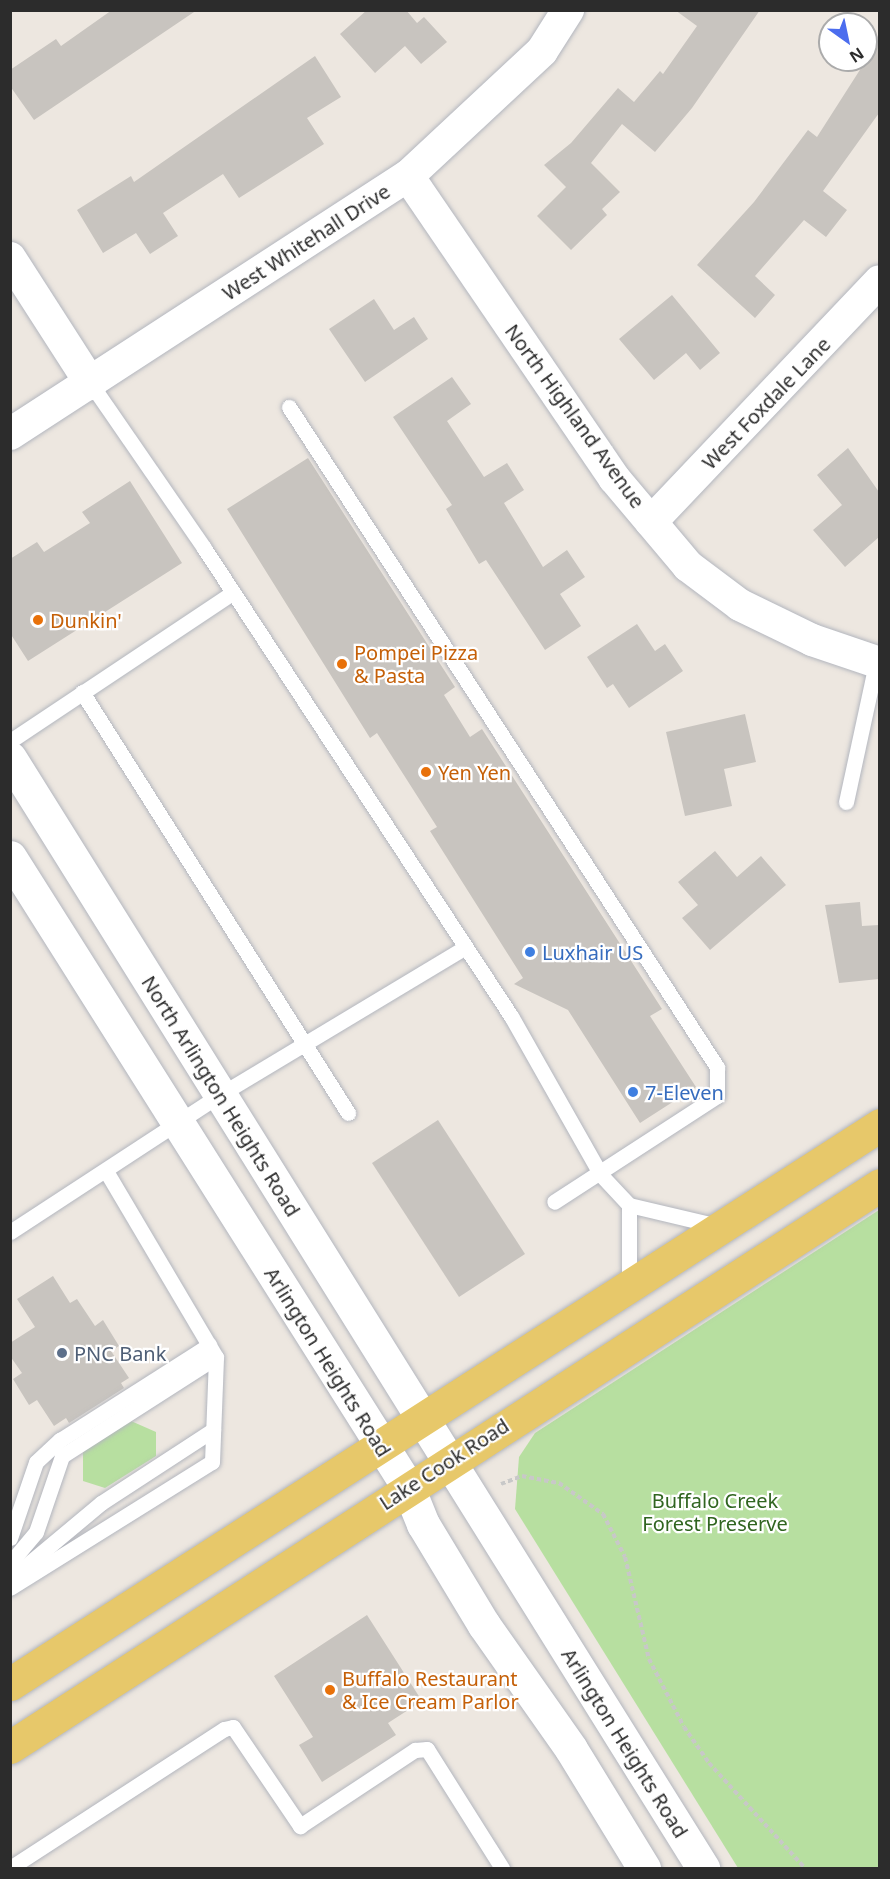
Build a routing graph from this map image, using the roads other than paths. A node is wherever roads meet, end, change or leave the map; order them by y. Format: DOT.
graph roads {
  1 [pos="568,10"];
  2 [pos="408,176"];
  3 [pos="10,258"];
  4 [pos="879,282"];
  5 [pos="91,384"];
  6 [pos="289,407"];
  7 [pos="10,434"];
  8 [pos="651,522"];
  9 [pos="233,592"];
  10 [pos="878,663"];
  11 [pos="82,692"];
  12 [pos="10,741"];
  13 [pos="10,758"];
  14 [pos="846,802"];
  15 [pos="10,857"];
  16 [pos="464,948"];
  17 [pos="305,1047"];
  18 [pos="221,1094"];
  19 [pos="348,1113"];
  20 [pos="177,1125"];
  21 [pos="879,1125"];
  22 [pos="106,1171"];
  23 [pos="601,1174"];
  24 [pos="879,1185"];
  25 [pos="555,1202"];
  26 [pos="629,1205"];
  27 [pos="724,1228"];
  28 [pos="10,1232"];
  29 [pos="629,1289"];
  30 [pos="212,1351"];
  31 [pos="213,1430"];
  32 [pos="435,1439"];
  33 [pos="382,1447"];
  34 [pos="408,1488"];
  35 [pos="10,1538"];
  36 [pos="10,1563"];
  37 [pos="10,1579"];
  38 [pos="10,1588"];
  39 [pos="10,1684"];
  40 [pos="10,1747"];
  41 [pos="10,1868"];
  42 [pos="703,1868"];
  43 [pos="502,1869"];
  44 [pos="644,1869"];
  1 -- 2 [label="street, West Whitehall Drive"];
  2 -- 5 [label="street, West Whitehall Drive"];
  2 -- 8 [label="street, North Highland Avenue"];
  3 -- 5 [label="street"];
  4 -- 8 [label="street, West Foxdale Lane"];
  5 -- 7 [label="street, West Whitehall Drive"];
  5 -- 9 [label="lane"];
  6 -- 23 [label="lane"];
  8 -- 10 [label="street, North Highland Avenue"];
  9 -- 11 [label="lane"];
  9 -- 16 [label="lane"];
  10 -- 14 [label="lane, North Highland Avenue"];
  11 -- 12 [label="lane"];
  11 -- 17 [label="lane"];
  13 -- 18 [label="main road, North Arlington Heights Road"];
  15 -- 20 [label="main road, Arlington Heights Road"];
  16 -- 17 [label="lane"];
  16 -- 23 [label="lane"];
  17 -- 18 [label="lane"];
  17 -- 19 [label="lane"];
  18 -- 20 [label="lane"];
  18 -- 32 [label="main road, North Arlington Heights Road"];
  20 -- 22 [label="lane"];
  20 -- 33 [label="main road, Arlington Heights Road"];
  21 -- 27 [label="main road, Lake Cook Road"];
  22 -- 28 [label="lane"];
  22 -- 30 [label="lane"];
  23 -- 25 [label="lane"];
  23 -- 26 [label="lane"];
  24 -- 32 [label="main road, Lake Cook Road"];
  26 -- 27 [label="lane"];
  26 -- 29 [label="lane"];
  27 -- 29 [label="main road, Lake Cook Road"];
  29 -- 32 [label="main road, Lake Cook Road"];
  30 -- 31 [label="lane"];
  30 -- 35 [label="lane"];
  30 -- 36 [label="lane"];
  31 -- 37 [label="lane"];
  31 -- 38 [label="lane"];
  32 -- 33 [label="main road, Lake Cook Road"];
  32 -- 34 [label="main road, Lake Cook Road"];
  32 -- 42 [label="main road, Arlington Heights Road"];
  33 -- 34 [label="main road, Arlington Heights Road"];
  33 -- 39 [label="main road, Lake Cook Road"];
  34 -- 40 [label="main road, Lake Cook Road"];
  34 -- 44 [label="main road, Arlington Heights Road"];
  41 -- 43 [label="lane"];
}
